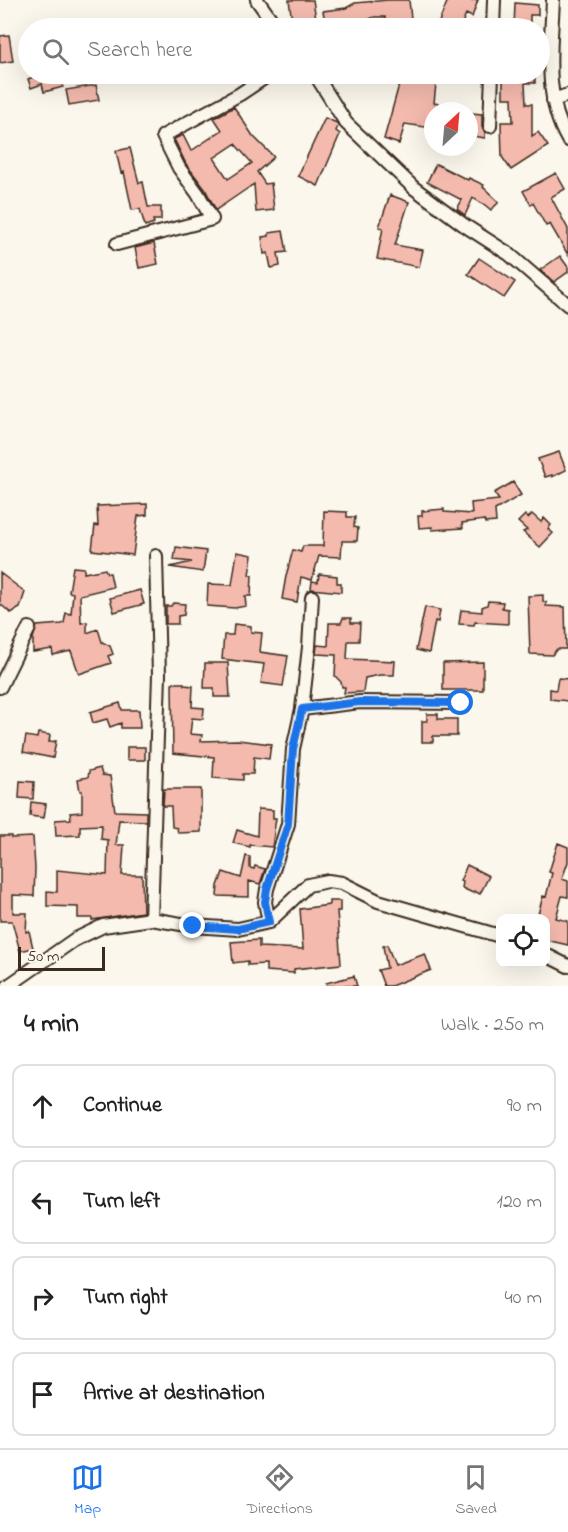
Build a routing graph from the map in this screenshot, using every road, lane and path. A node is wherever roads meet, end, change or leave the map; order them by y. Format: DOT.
graph roads {
  1 [pos="257,0"];
  2 [pos="494,0"];
  3 [pos="553,0"];
  4 [pos="270,18"];
  5 [pos="493,18"];
  6 [pos="255,84"];
  7 [pos="321,84"];
  8 [pos="492,84"];
  9 [pos="568,95"];
  10 [pos="553,100"];
  11 [pos="490,126"];
  12 [pos="568,140"];
  13 [pos="117,244"];
  14 [pos="568,304"];
  15 [pos="156,556"];
  16 [pos="312,597"];
  17 [pos="29,628"];
  18 [pos="0,687"];
  19 [pos="461,703"];
  20 [pos="302,709"];
  21 [pos="151,919"];
  22 [pos="269,922"];
  23 [pos="496,935"];
  24 [pos="550,957"];
  25 [pos="568,966"];
  26 [pos="8,986"];
  1 -- 4 [label="street"];
  2 -- 5 [label="street"];
  3 -- 10 [label="street"];
  6 -- 13 [label="street"];
  7 -- 14 [label="street"];
  8 -- 11 [label="street"];
  9 -- 10 [label="street"];
  10 -- 12 [label="street"];
  15 -- 21 [label="street"];
  16 -- 20 [label="street"];
  17 -- 18 [label="street"];
  19 -- 20 [label="street"];
  20 -- 22 [label="street"];
  21 -- 22 [label="street"];
  21 -- 26 [label="street"];
  22 -- 23 [label="street"];
  24 -- 25 [label="street"];
}
